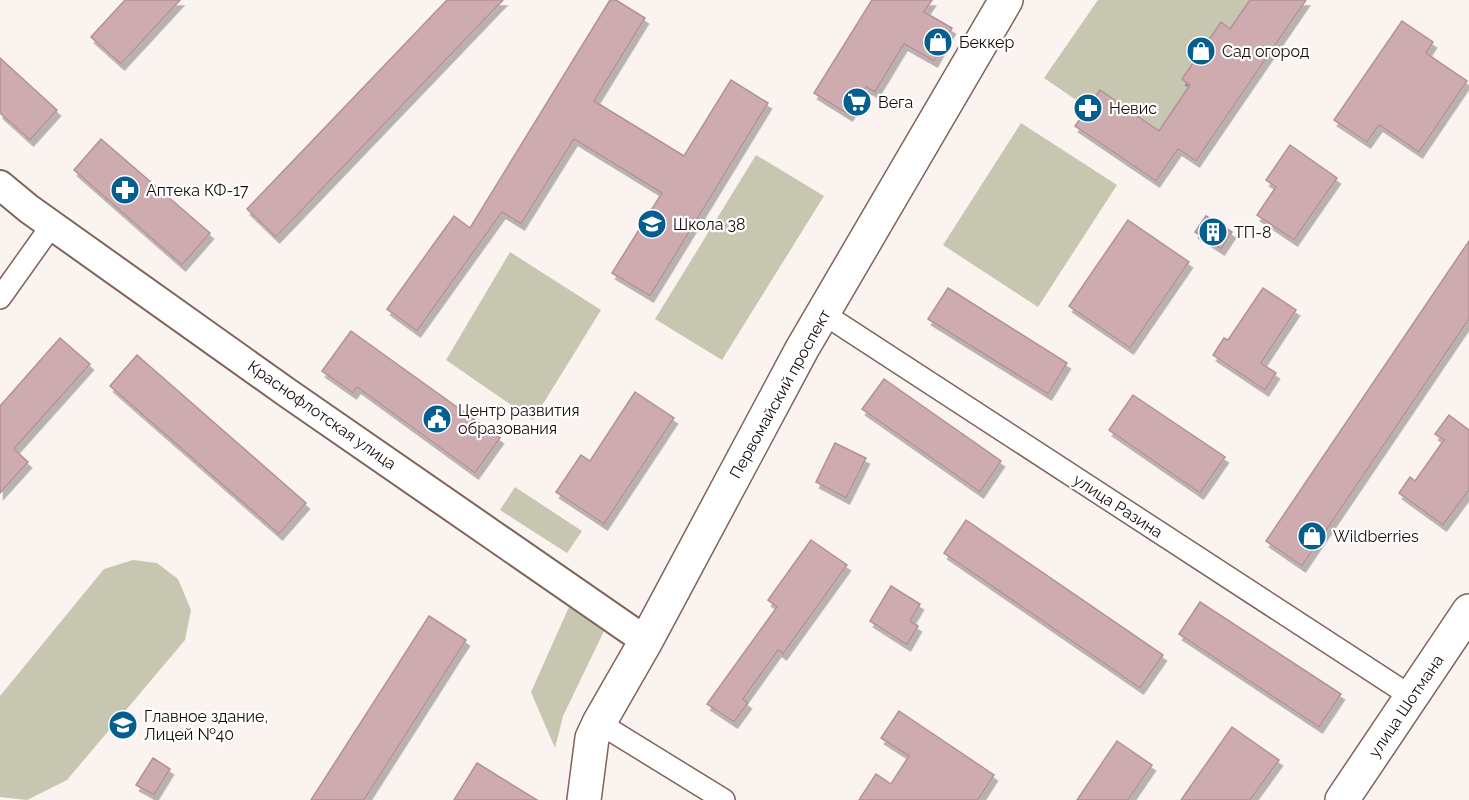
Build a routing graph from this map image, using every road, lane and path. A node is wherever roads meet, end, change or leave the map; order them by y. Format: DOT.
graph roads {
  1 [pos="1006,0"];
  2 [pos="0,185"];
  3 [pos="52,225"];
  4 [pos="0,298"];
  5 [pos="824,314"];
  6 [pos="1469,611"];
  7 [pos="646,641"];
  8 [pos="1412,698"];
  9 [pos="599,723"];
  10 [pos="584,800"];
  11 [pos="724,800"];
  12 [pos="1342,800"];
  1 -- 5 [label="main road, Первомайский проспект"];
  2 -- 3 [label="street, Краснофлотская улица"];
  3 -- 4 [label="street"];
  3 -- 7 [label="street, Краснофлотская улица"];
  5 -- 7 [label="main road, Первомайский проспект"];
  5 -- 8 [label="street, улица Разина"];
  6 -- 8 [label="main road, улица Шотмана"];
  7 -- 9 [label="main road, Первомайский проспект"];
  8 -- 12 [label="main road, улица Шотмана"];
  9 -- 10 [label="main road, Первомайский проспект"];
  9 -- 11 [label="street"];
}
